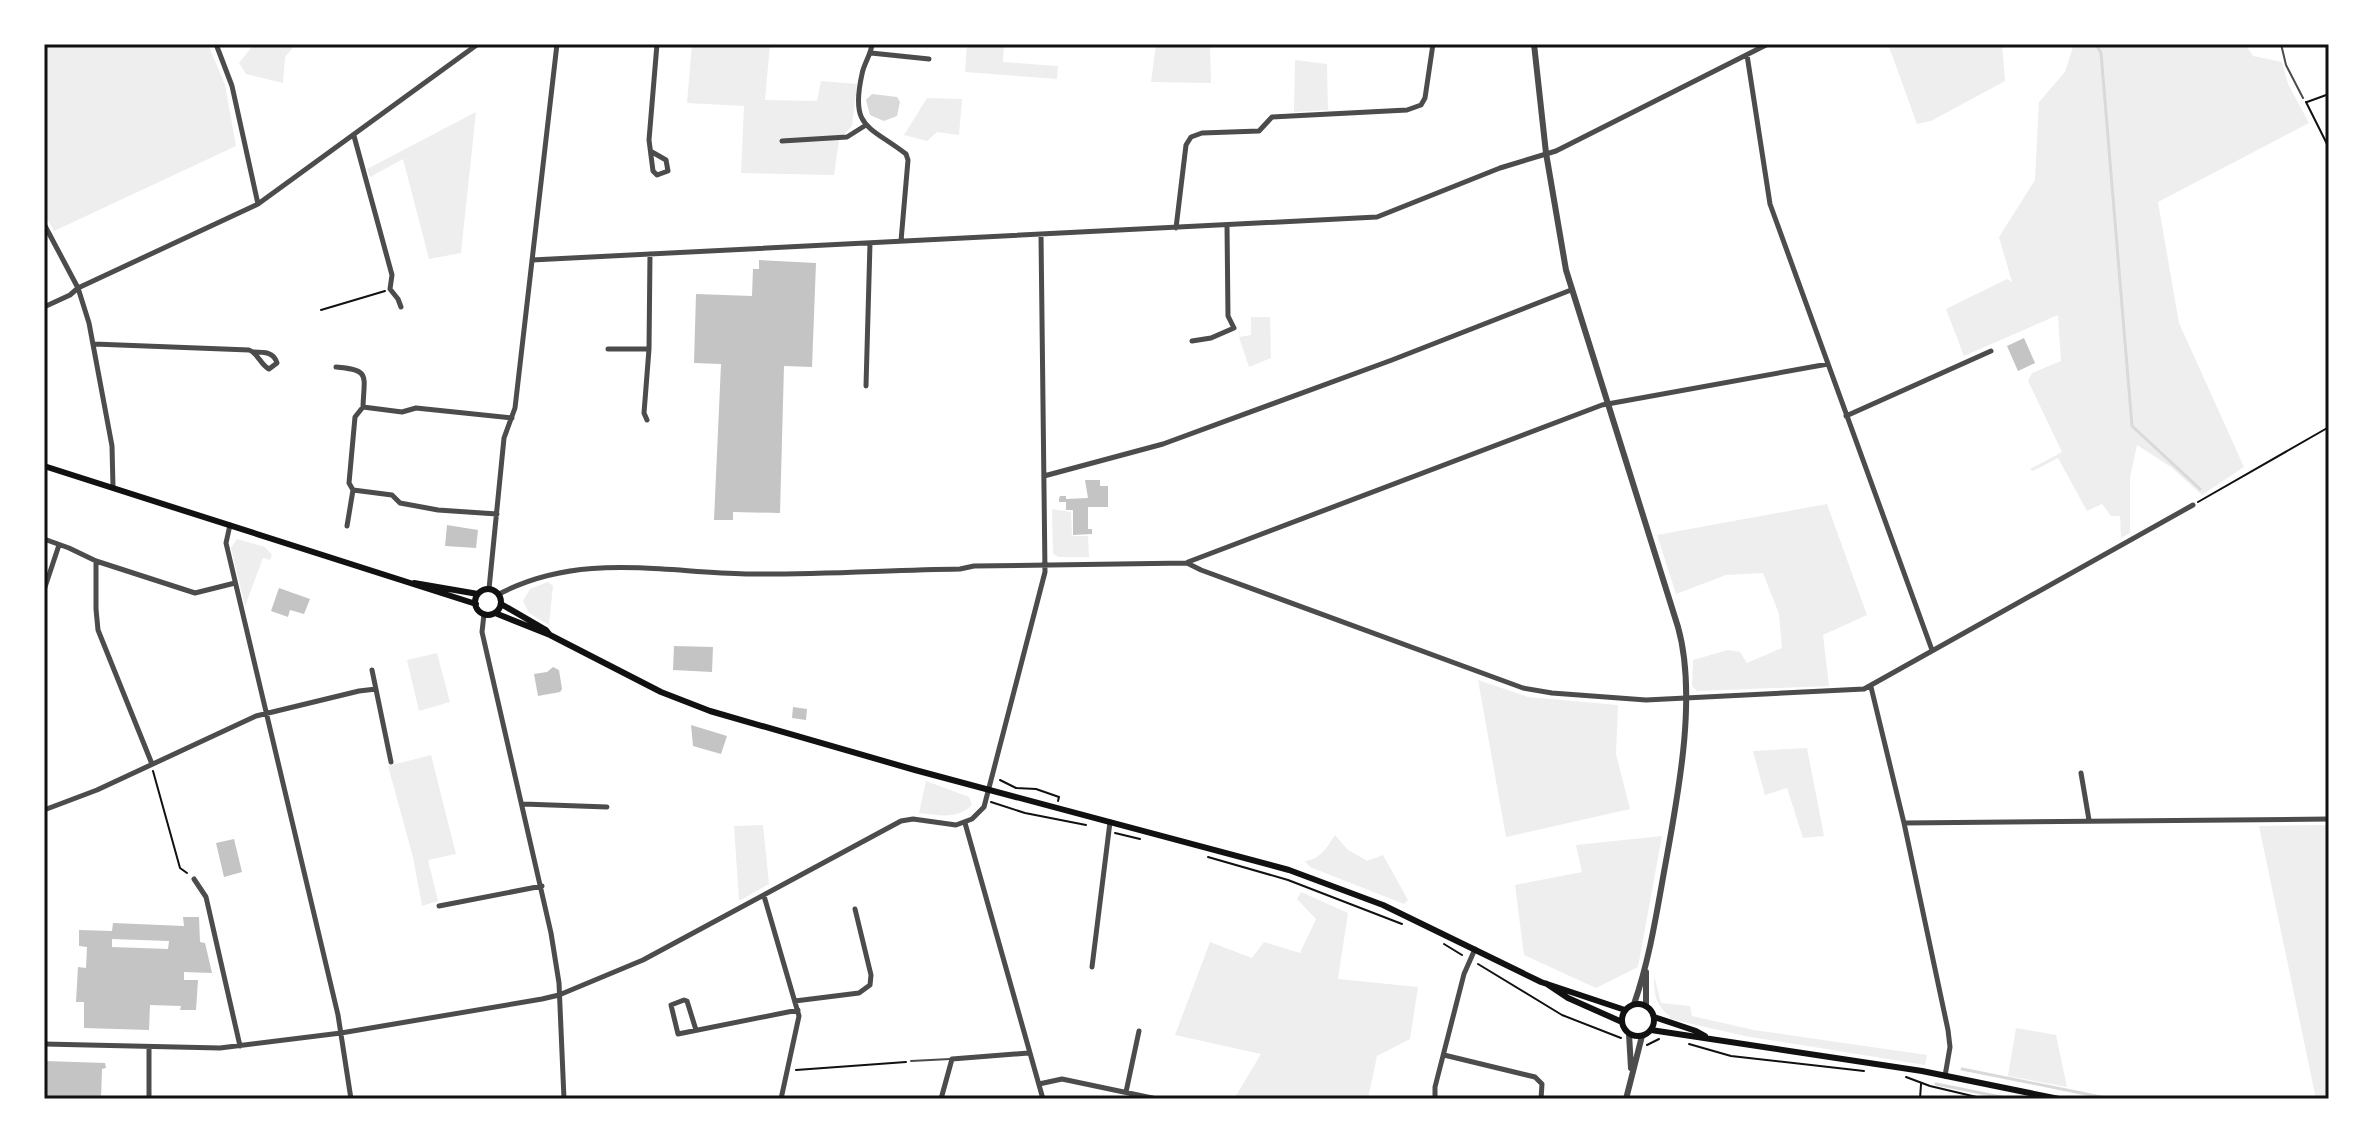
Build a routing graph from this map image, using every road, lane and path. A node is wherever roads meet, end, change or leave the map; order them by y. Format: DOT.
graph roads {
  1 [pos="216,44"];
  2 [pos="478,44"];
  3 [pos="557,44"];
  4 [pos="657,44"];
  5 [pos="872,44"];
  6 [pos="1433,44"];
  7 [pos="1534,44"];
  8 [pos="1768,44"];
  9 [pos="2281,44"];
  10 [pos="871,53"];
  11 [pos="1747,55"];
  12 [pos="929,59"];
  13 [pos="2329,94"];
  14 [pos="2303,98"];
  15 [pos="2306,102"];
  16 [pos="866,125"];
  17 [pos="354,136"];
  18 [pos="782,141"];
  19 [pos="2329,148"];
  20 [pos="652,152"];
  21 [pos="1546,153"];
  22 [pos="258,204"];
  23 [pos="44,224"];
  24 [pos="1227,225"];
  25 [pos="1176,228"];
  26 [pos="1041,235"];
  27 [pos="901,241"];
  28 [pos="870,243"];
  29 [pos="650,254"];
  30 [pos="532,260"];
  31 [pos="78,288"];
  32 [pos="390,289"];
  33 [pos="1571,290"];
  34 [pos="44,307"];
  35 [pos="401,307"];
  36 [pos="321,310"];
  37 [pos="1192,341"];
  38 [pos="94,344"];
  39 [pos="608,349"];
  40 [pos="649,349"];
  41 [pos="1991,351"];
  42 [pos="254,352"];
  43 [pos="1828,364"];
  44 [pos="336,367"];
  45 [pos="866,386"];
  46 [pos="1609,404"];
  47 [pos="363,407"];
  48 [pos="1846,416"];
  49 [pos="512,418"];
  50 [pos="647,420"];
  51 [pos="2329,427"];
  52 [pos="44,466"];
  53 [pos="1044,476"];
  54 [pos="113,487"];
  55 [pos="353,490"];
  56 [pos="2193,505"];
  57 [pos="497,514"];
  58 [pos="230,525"];
  59 [pos="347,526"];
  60 [pos="44,539"];
  61 [pos="59,545"];
  62 [pos="96,561"];
  63 [pos="1187,563"];
  64 [pos="1045,564"];
  65 [pos="235,583"];
  66 [pos="414,583"];
  67 [pos="489,589"];
  68 [pos="44,590"];
  69 [pos="478,594"];
  70 [pos="499,594"];
  71 [pos="476,604"];
  72 [pos="501,604"];
  73 [pos="495,613"];
  74 [pos="484,614"];
  75 [pos="550,635"];
  76 [pos="1932,650"];
  77 [pos="372,670"];
  78 [pos="1871,687"];
  79 [pos="376,689"];
  80 [pos="1684,698"];
  81 [pos="268,713"];
  82 [pos="391,762"];
  83 [pos="152,764"];
  84 [pos="2081,773"];
  85 [pos="992,778"];
  86 [pos="989,790"];
  87 [pos="986,801"];
  88 [pos="523,804"];
  89 [pos="607,807"];
  90 [pos="1056,807"];
  91 [pos="44,810"];
  92 [pos="2329,819"];
  93 [pos="2089,820"];
  94 [pos="1110,822"];
  95 [pos="965,823"];
  96 [pos="1904,823"];
  97 [pos="1090,825"];
  98 [pos="1108,831"];
  99 [pos="1147,841"];
  100 [pos="1201,855"];
  101 [pos="194,879"];
  102 [pos="542,886"];
  103 [pos="764,896"];
  104 [pos="439,906"];
  105 [pos="855,909"];
  106 [pos="1412,928"];
  107 [pos="1437,941"];
  108 [pos="1475,949"];
  109 [pos="1470,959"];
  110 [pos="1092,967"];
  111 [pos="1646,972"];
  112 [pos="1547,984"];
  113 [pos="559,995"];
  114 [pos="795,1001"];
  115 [pos="1634,1004"];
  116 [pos="1646,1006"];
  117 [pos="798,1010"];
  118 [pos="1625,1010"];
  119 [pos="1654,1017"];
  120 [pos="1622,1022"];
  121 [pos="696,1030"];
  122 [pos="1651,1030"];
  123 [pos="1139,1031"];
  124 [pos="341,1033"];
  125 [pos="1629,1034"];
  126 [pos="1642,1036"];
  127 [pos="1705,1036"];
  128 [pos="1663,1038"];
  129 [pos="44,1044"];
  130 [pos="1686,1044"];
  131 [pos="240,1046"];
  132 [pos="1635,1046"];
  133 [pos="149,1048"];
  134 [pos="1029,1053"];
  135 [pos="1444,1055"];
  136 [pos="952,1059"];
  137 [pos="911,1061"];
  138 [pos="787,1068"];
  139 [pos="1866,1071"];
  140 [pos="1901,1076"];
  141 [pos="1945,1076"];
  142 [pos="1921,1082"];
  143 [pos="1039,1084"];
  144 [pos="1126,1092"];
  145 [pos="149,1099"];
  146 [pos="351,1099"];
  147 [pos="564,1099"];
  148 [pos="781,1099"];
  149 [pos="941,1099"];
  150 [pos="1043,1099"];
  151 [pos="1157,1099"];
  152 [pos="1435,1099"];
  153 [pos="1541,1099"];
  154 [pos="1626,1099"];
  155 [pos="1920,1099"];
  156 [pos="1985,1099"];
  157 [pos="2059,1099"];
  1 -- 22 [label="street"];
  2 -- 17 [label="street"];
  3 -- 30 [label="street"];
  4 -- 20 [label="street"];
  5 -- 10 [label="street"];
  6 -- 25 [label="street"];
  7 -- 21 [label="street"];
  8 -- 11 [label="street"];
  9 -- 14 [label="lane"];
  10 -- 12 [label="street"];
  10 -- 16 [label="street"];
  11 -- 21 [label="street"];
  11 -- 43 [label="street"];
  13 -- 15 [label="path"];
  14 -- 15 [label="path"];
  15 -- 19 [label="path"];
  16 -- 18 [label="street"];
  16 -- 27 [label="street"];
  17 -- 22 [label="street"];
  17 -- 32 [label="street"];
  20 -- 20 [label="street"];
  21 -- 24 [label="street"];
  21 -- 33 [label="street"];
  22 -- 31 [label="street"];
  23 -- 31 [label="street"];
  24 -- 25 [label="street"];
  24 -- 37 [label="street"];
  25 -- 26 [label="street"];
  26 -- 27 [label="street"];
  26 -- 53 [label="street"];
  27 -- 28 [label="street"];
  28 -- 29 [label="street"];
  28 -- 45 [label="street"];
  29 -- 30 [label="street"];
  29 -- 40 [label="street"];
  30 -- 49 [label="street"];
  31 -- 34 [label="street"];
  31 -- 38 [label="street"];
  32 -- 35 [label="street"];
  32 -- 36 [label="path"];
  33 -- 46 [label="street"];
  33 -- 53 [label="street"];
  38 -- 42 [label="street"];
  38 -- 54 [label="street"];
  39 -- 40 [label="street"];
  40 -- 50 [label="street"];
  41 -- 48 [label="street"];
  43 -- 46 [label="street"];
  43 -- 48 [label="street"];
  44 -- 47 [label="street"];
  46 -- 63 [label="street"];
  46 -- 80 [label="street"];
  47 -- 49 [label="street"];
  47 -- 55 [label="street"];
  48 -- 76 [label="street"];
  49 -- 57 [label="street"];
  51 -- 56 [label="path"];
  52 -- 54 [label="main road"];
  53 -- 64 [label="street"];
  54 -- 58 [label="main road"];
  55 -- 57 [label="street"];
  55 -- 59 [label="street"];
  56 -- 76 [label="street"];
  57 -- 67 [label="street"];
  58 -- 65 [label="street"];
  58 -- 66 [label="main road"];
  60 -- 61 [label="street"];
  61 -- 62 [label="street"];
  61 -- 68 [label="street"];
  62 -- 65 [label="street"];
  62 -- 83 [label="street"];
  63 -- 64 [label="street"];
  63 -- 80 [label="street"];
  64 -- 70 [label="street"];
  64 -- 85 [label="street"];
  65 -- 81 [label="street"];
  66 -- 69 [label="main road"];
  66 -- 71 [label="main road"];
  67 -- 69 [label="main road"];
  67 -- 70 [label="main road"];
  69 -- 71 [label="main road"];
  70 -- 72 [label="main road"];
  71 -- 74 [label="main road"];
  72 -- 73 [label="main road"];
  72 -- 75 [label="main road"];
  73 -- 74 [label="main road"];
  73 -- 75 [label="main road"];
  74 -- 88 [label="street"];
  75 -- 86 [label="main road"];
  76 -- 78 [label="street"];
  77 -- 79 [label="street"];
  78 -- 80 [label="street"];
  78 -- 96 [label="street"];
  79 -- 81 [label="street"];
  79 -- 82 [label="street"];
  80 -- 111 [label="street"];
  81 -- 83 [label="street"];
  81 -- 124 [label="street"];
  83 -- 91 [label="street"];
  83 -- 101 [label="path"];
  84 -- 93 [label="street"];
  85 -- 86 [label="street"];
  85 -- 90 [label="path"];
  86 -- 87 [label="street"];
  86 -- 90 [label="main road"];
  87 -- 95 [label="street"];
  87 -- 97 [label="path"];
  88 -- 89 [label="street"];
  88 -- 102 [label="street"];
  90 -- 94 [label="main road"];
  92 -- 93 [label="street"];
  93 -- 96 [label="street"];
  94 -- 98 [label="street"];
  94 -- 108 [label="main road"];
  95 -- 103 [label="street"];
  95 -- 134 [label="street"];
  96 -- 141 [label="street"];
  98 -- 99 [label="path"];
  98 -- 110 [label="street"];
  100 -- 106 [label="path"];
  101 -- 131 [label="street"];
  102 -- 104 [label="street"];
  102 -- 113 [label="street"];
  103 -- 113 [label="street"];
  103 -- 114 [label="street"];
  105 -- 114 [label="street"];
  107 -- 109 [label="path"];
  108 -- 109 [label="street"];
  108 -- 112 [label="main road"];
  109 -- 132 [label="path"];
  109 -- 135 [label="street"];
  111 -- 115 [label="street"];
  111 -- 116 [label="street"];
  112 -- 118 [label="main road"];
  112 -- 120 [label="main road"];
  113 -- 124 [label="street"];
  113 -- 147 [label="street"];
  114 -- 117 [label="street"];
  115 -- 116 [label="main road"];
  115 -- 118 [label="main road"];
  116 -- 119 [label="main road"];
  117 -- 121 [label="street"];
  117 -- 138 [label="street"];
  118 -- 120 [label="main road"];
  119 -- 122 [label="main road"];
  119 -- 127 [label="main road"];
  120 -- 125 [label="main road"];
  121 -- 121 [label="street"];
  122 -- 126 [label="main road"];
  122 -- 127 [label="main road"];
  123 -- 144 [label="street"];
  124 -- 131 [label="street"];
  124 -- 146 [label="street"];
  125 -- 126 [label="main road"];
  125 -- 132 [label="street"];
  126 -- 132 [label="street"];
  127 -- 141 [label="main road"];
  128 -- 132 [label="path"];
  129 -- 133 [label="street"];
  130 -- 139 [label="path"];
  131 -- 133 [label="street"];
  132 -- 154 [label="street"];
  133 -- 145 [label="street"];
  134 -- 136 [label="street"];
  134 -- 143 [label="street"];
  135 -- 152 [label="street"];
  135 -- 153 [label="street"];
  136 -- 137 [label="lane"];
  136 -- 149 [label="street"];
  137 -- 138 [label="path"];
  138 -- 148 [label="street"];
  140 -- 142 [label="path"];
  141 -- 157 [label="main road"];
  142 -- 155 [label="path"];
  142 -- 156 [label="path"];
  143 -- 144 [label="street"];
  143 -- 150 [label="street"];
  144 -- 151 [label="street"];
}
